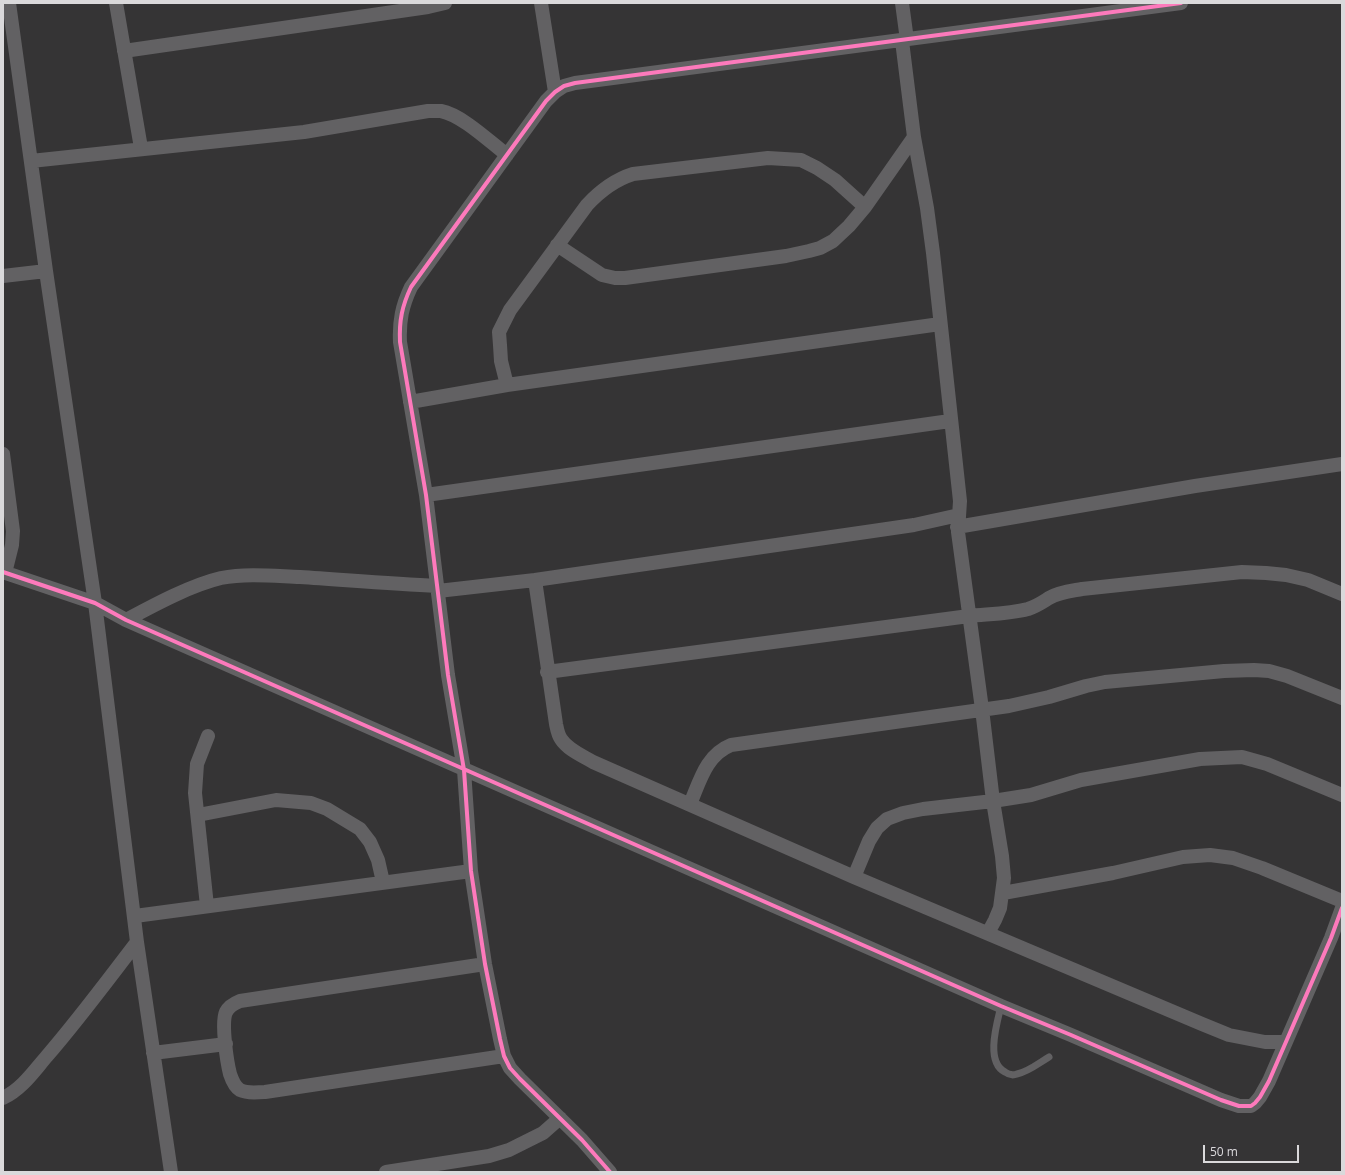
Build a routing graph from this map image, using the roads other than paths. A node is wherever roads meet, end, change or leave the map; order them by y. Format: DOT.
graph roads {
  1 [pos="8,3"];
  2 [pos="116,3"];
  3 [pos="445,3"];
  4 [pos="541,3"];
  5 [pos="902,3"];
  6 [pos="1181,3"];
  7 [pos="904,40"];
  8 [pos="124,51"];
  9 [pos="555,92"];
  10 [pos="914,137"];
  11 [pos="141,148"];
  12 [pos="507,155"];
  13 [pos="31,161"];
  14 [pos="865,207"];
  15 [pos="557,245"];
  16 [pos="46,271"];
  17 [pos="3,276"];
  18 [pos="940,324"];
  19 [pos="508,385"];
  20 [pos="410,402"];
  21 [pos="950,421"];
  22 [pos="3,454"];
  23 [pos="1342,464"];
  24 [pos="426,495"];
  25 [pos="958,521"];
  26 [pos="4,572"];
  27 [pos="535,580"];
  28 [pos="438,589"];
  29 [pos="1342,594"];
  30 [pos="95,603"];
  31 [pos="970,616"];
  32 [pos="126,620"];
  33 [pos="547,672"];
  34 [pos="1342,698"];
  35 [pos="982,709"];
  36 [pos="208,736"];
  37 [pos="464,770"];
  38 [pos="1342,795"];
  39 [pos="993,801"];
  40 [pos="690,804"];
  41 [pos="198,815"];
  42 [pos="471,871"];
  43 [pos="854,877"];
  44 [pos="383,882"];
  45 [pos="1003,893"];
  46 [pos="1342,901"];
  47 [pos="207,906"];
  48 [pos="1342,908"];
  49 [pos="135,916"];
  50 [pos="988,933"];
  51 [pos="137,942"];
  52 [pos="485,964"];
  53 [pos="1001,1006"];
  54 [pos="1285,1042"];
  55 [pos="226,1044"];
  56 [pos="153,1053"];
  57 [pos="504,1056"];
  58 [pos="1049,1057"];
  59 [pos="3,1098"];
  60 [pos="560,1118"];
  61 [pos="171,1172"];
  62 [pos="386,1172"];
  63 [pos="610,1172"];
  1 -- 13 [label="street"];
  2 -- 8 [label="street"];
  3 -- 8 [label="street"];
  4 -- 9 [label="street"];
  5 -- 7 [label="street"];
  6 -- 7 [label="street"];
  7 -- 9 [label="street"];
  7 -- 10 [label="street"];
  8 -- 11 [label="street"];
  9 -- 12 [label="street"];
  10 -- 14 [label="street"];
  10 -- 18 [label="street"];
  11 -- 12 [label="street"];
  11 -- 13 [label="street"];
  12 -- 20 [label="street"];
  13 -- 16 [label="street"];
  14 -- 15 [label="street"];
  14 -- 15 [label="street"];
  15 -- 19 [label="street"];
  16 -- 17 [label="street"];
  16 -- 30 [label="street"];
  18 -- 19 [label="street"];
  18 -- 21 [label="street"];
  19 -- 20 [label="street"];
  20 -- 24 [label="street"];
  21 -- 24 [label="street"];
  21 -- 25 [label="street"];
  22 -- 26 [label="street"];
  23 -- 25 [label="street"];
  24 -- 28 [label="street"];
  25 -- 27 [label="street"];
  25 -- 31 [label="street"];
  26 -- 30 [label="street"];
  27 -- 28 [label="street"];
  27 -- 33 [label="street"];
  28 -- 32 [label="street"];
  28 -- 37 [label="street"];
  29 -- 31 [label="street"];
  30 -- 32 [label="street"];
  30 -- 49 [label="street"];
  31 -- 33 [label="street"];
  31 -- 35 [label="street"];
  32 -- 37 [label="street"];
  33 -- 40 [label="street"];
  34 -- 35 [label="street"];
  35 -- 39 [label="street"];
  35 -- 40 [label="street"];
  36 -- 41 [label="street"];
  37 -- 42 [label="street"];
  37 -- 53 [label="street"];
  38 -- 39 [label="street"];
  39 -- 43 [label="street"];
  39 -- 45 [label="street"];
  40 -- 43 [label="street"];
  41 -- 44 [label="street"];
  41 -- 47 [label="street"];
  42 -- 44 [label="street"];
  42 -- 52 [label="street"];
  43 -- 50 [label="street"];
  44 -- 47 [label="street"];
  45 -- 46 [label="street"];
  45 -- 50 [label="street"];
  47 -- 49 [label="street"];
  48 -- 54 [label="street"];
  49 -- 51 [label="street"];
  50 -- 54 [label="street"];
  51 -- 56 [label="street"];
  51 -- 59 [label="street"];
  52 -- 55 [label="street"];
  52 -- 57 [label="street"];
  53 -- 54 [label="street"];
  53 -- 58 [label="lane"];
  55 -- 56 [label="street"];
  55 -- 57 [label="street"];
  56 -- 61 [label="street"];
  57 -- 60 [label="street"];
  60 -- 62 [label="street"];
  60 -- 63 [label="street"];
}
